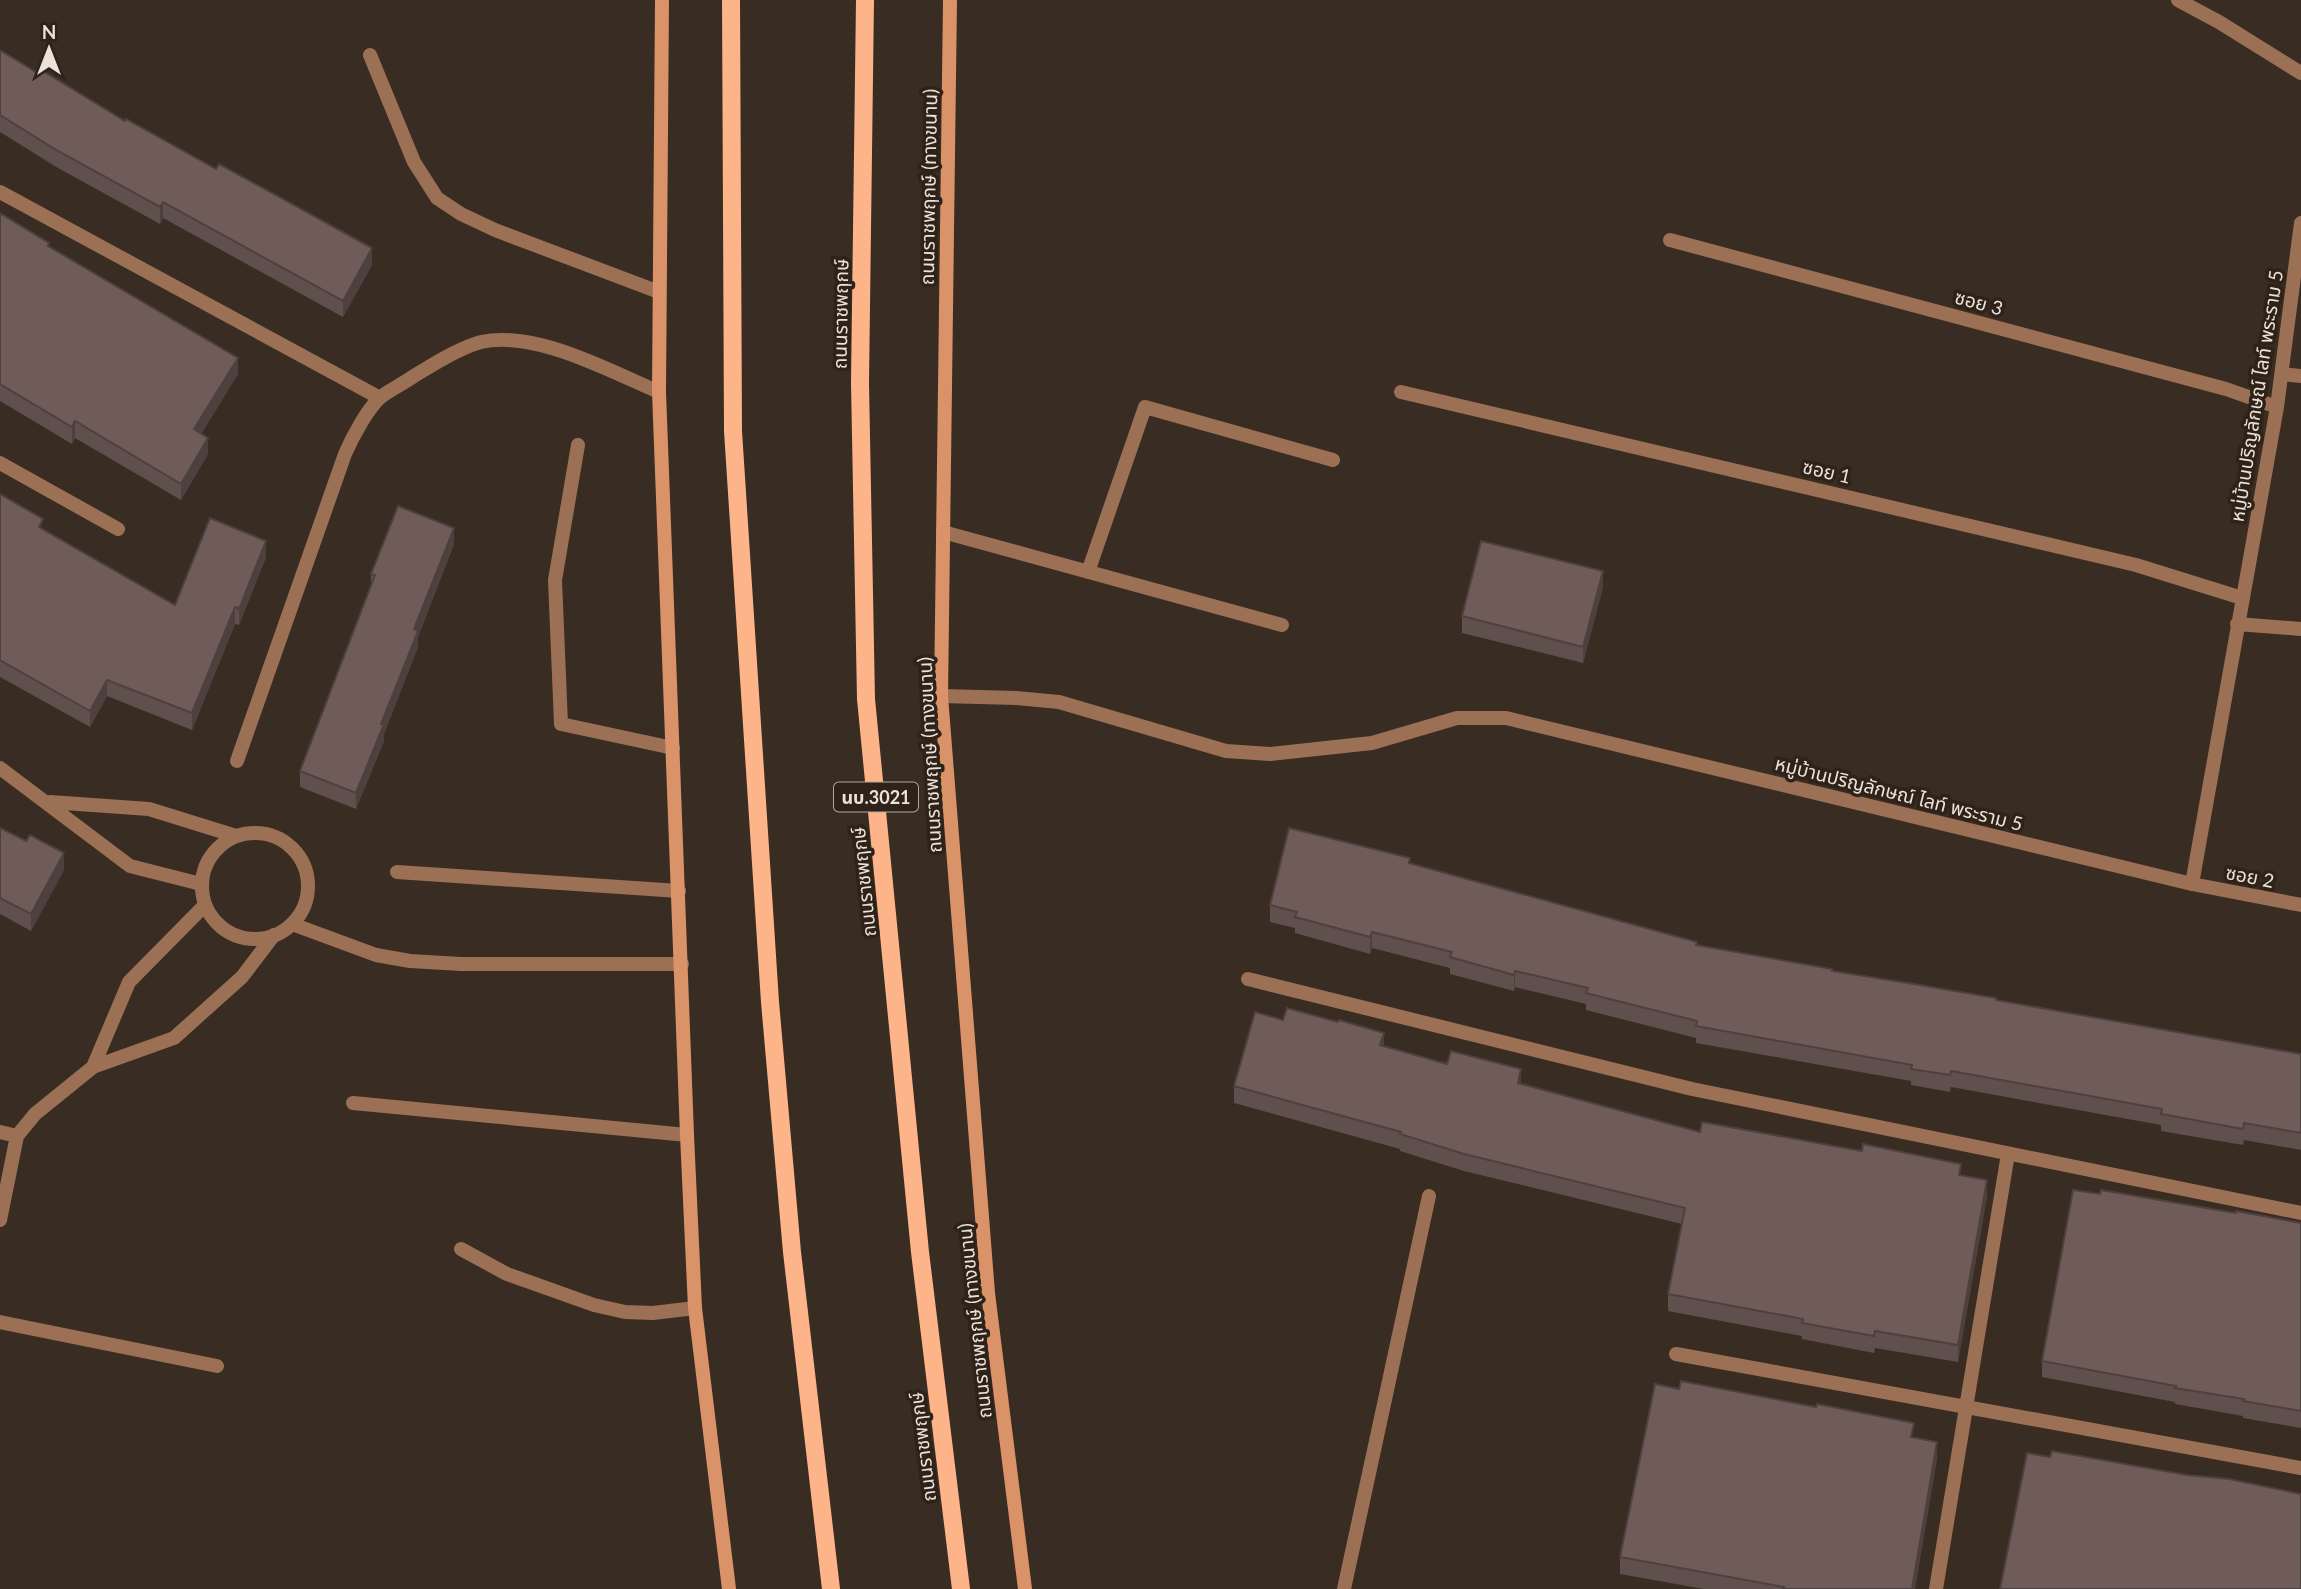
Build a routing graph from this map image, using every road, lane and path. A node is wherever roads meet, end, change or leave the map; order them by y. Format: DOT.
graph roads {
  1 [pos="662,0"];
  2 [pos="731,0"];
  3 [pos="865,0"];
  4 [pos="950,0"];
  5 [pos="2178,0"];
  6 [pos="370,55"];
  7 [pos="2301,73"];
  8 [pos="0,192"];
  9 [pos="2301,223"];
  10 [pos="1670,240"];
  11 [pos="659,292"];
  12 [pos="2282,374"];
  13 [pos="2301,376"];
  14 [pos="659,392"];
  15 [pos="1401,392"];
  16 [pos="380,398"];
  17 [pos="2277,407"];
  18 [pos="578,444"];
  19 [pos="1334,460"];
  20 [pos="0,463"];
  21 [pos="118,529"];
  22 [pos="943,532"];
  23 [pos="1088,572"];
  24 [pos="2242,598"];
  25 [pos="2237,624"];
  26 [pos="1282,625"];
  27 [pos="2301,629"];
  28 [pos="941,696"];
  29 [pos="673,748"];
  30 [pos="237,761"];
  31 [pos="0,768"];
  32 [pos="48,802"];
  33 [pos="236,836"];
  34 [pos="397,872"];
  35 [pos="201,884"];
  36 [pos="2192,884"];
  37 [pos="679,891"];
  38 [pos="205,905"];
  39 [pos="2301,905"];
  40 [pos="292,924"];
  41 [pos="274,935"];
  42 [pos="682,964"];
  43 [pos="1248,979"];
  44 [pos="93,1067"];
  45 [pos="354,1102"];
  46 [pos="0,1132"];
  47 [pos="687,1135"];
  48 [pos="17,1136"];
  49 [pos="2008,1154"];
  50 [pos="1429,1196"];
  51 [pos="2301,1213"];
  52 [pos="0,1220"];
  53 [pos="461,1249"];
  54 [pos="695,1308"];
  55 [pos="0,1322"];
  56 [pos="1676,1354"];
  57 [pos="217,1366"];
  58 [pos="1965,1407"];
  59 [pos="2301,1468"];
  60 [pos="729,1589"];
  61 [pos="831,1589"];
  62 [pos="961,1589"];
  63 [pos="1025,1589"];
  64 [pos="1344,1589"];
  65 [pos="1936,1589"];
  1 -- 11 [label="main road"];
  2 -- 61 [label="main road"];
  3 -- 62 [label="main road, ถนนราชพฤกษ์ / นบ.3021"];
  4 -- 22 [label="main road, ถนนราชพฤกษ์ (ทางขนาน)"];
  5 -- 7 [label="street"];
  6 -- 11 [label="street"];
  8 -- 16 [label="street"];
  9 -- 12 [label="street, หมู่บ้านปริญลักษณ์ ไลท์ พระราม 5"];
  10 -- 17 [label="street, ซอย 3"];
  11 -- 14 [label="main road"];
  12 -- 13 [label="street"];
  12 -- 17 [label="street, หมู่บ้านปริญลักษณ์ ไลท์ พระราม 5"];
  14 -- 16 [label="street"];
  14 -- 29 [label="main road"];
  15 -- 24 [label="street, ซอย 1"];
  16 -- 30 [label="street"];
  17 -- 24 [label="street, หมู่บ้านปริญลักษณ์ ไลท์ พระราม 5"];
  18 -- 29 [label="street"];
  19 -- 23 [label="street"];
  20 -- 21 [label="street"];
  22 -- 23 [label="street"];
  22 -- 28 [label="main road, ถนนราชพฤกษ์ (ทางขนาน)"];
  23 -- 26 [label="street"];
  24 -- 25 [label="street, หมู่บ้านปริญลักษณ์ ไลท์ พระราม 5"];
  25 -- 27 [label="street"];
  25 -- 36 [label="street, หมู่บ้านปริญลักษณ์ ไลท์ พระราม 5"];
  28 -- 36 [label="street, หมู่บ้านปริญลักษณ์ ไลท์ พระราม 5"];
  28 -- 63 [label="main road, ถนนราชพฤกษ์ (ทางขนาน)"];
  29 -- 37 [label="main road"];
  31 -- 32 [label="street"];
  32 -- 33 [label="street"];
  32 -- 35 [label="street"];
  33 -- 35 [label="street"];
  33 -- 40 [label="street"];
  34 -- 37 [label="street"];
  35 -- 38 [label="street"];
  36 -- 39 [label="street, ซอย 2"];
  37 -- 42 [label="main road"];
  38 -- 41 [label="street"];
  38 -- 44 [label="street"];
  40 -- 41 [label="street"];
  40 -- 42 [label="street"];
  41 -- 44 [label="street"];
  42 -- 47 [label="main road"];
  43 -- 49 [label="street"];
  44 -- 48 [label="street"];
  45 -- 47 [label="street"];
  46 -- 48 [label="street"];
  47 -- 54 [label="main road"];
  48 -- 52 [label="street"];
  49 -- 51 [label="street"];
  49 -- 58 [label="street"];
  50 -- 64 [label="street"];
  53 -- 54 [label="street"];
  54 -- 60 [label="main road"];
  55 -- 57 [label="street"];
  56 -- 58 [label="street"];
  58 -- 59 [label="street"];
  58 -- 65 [label="street"];
}
